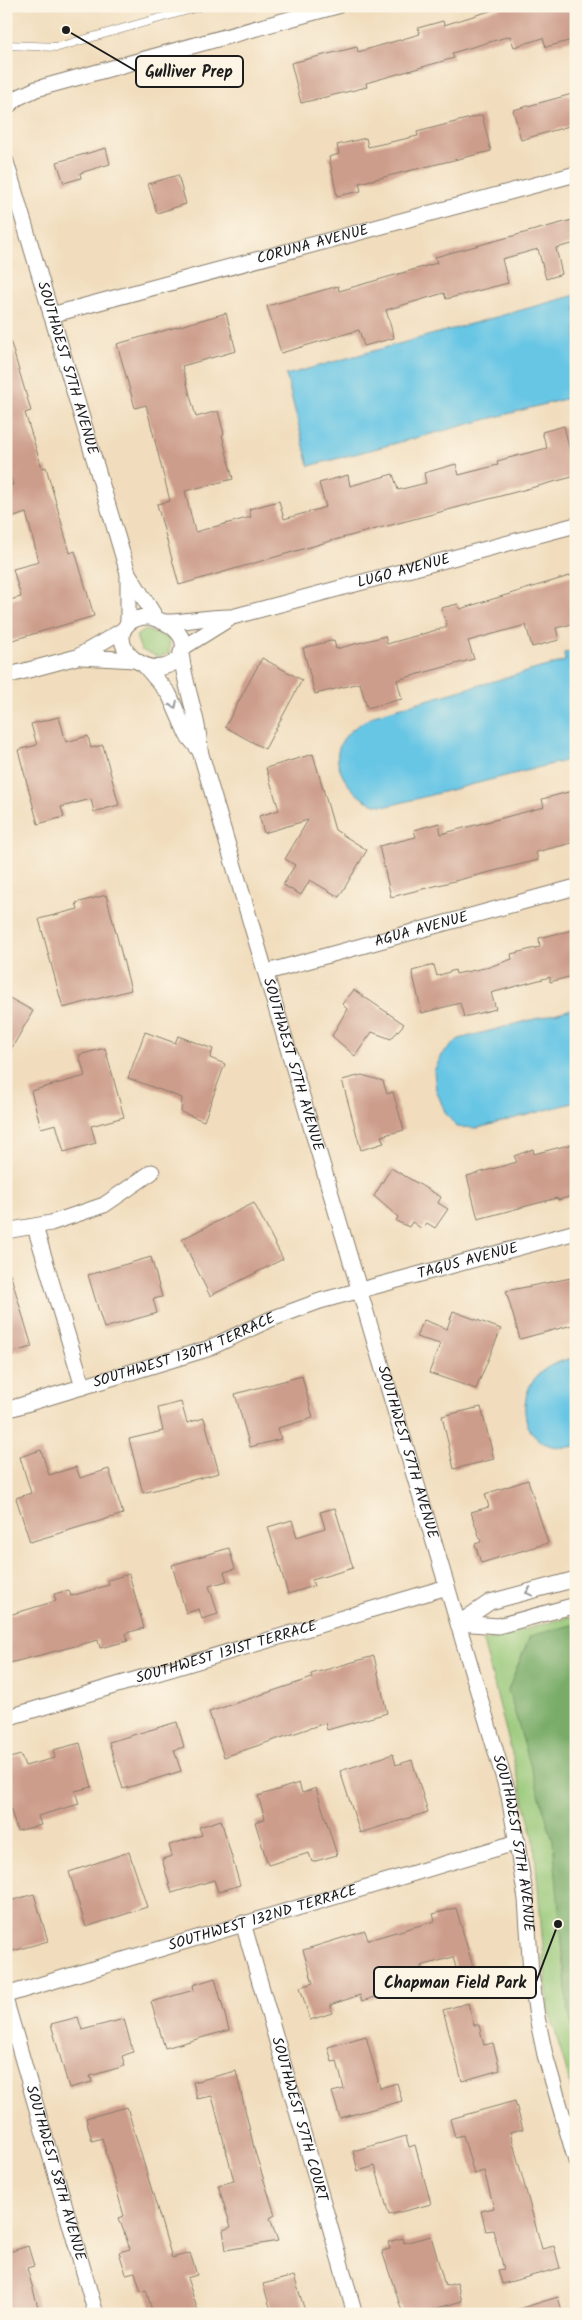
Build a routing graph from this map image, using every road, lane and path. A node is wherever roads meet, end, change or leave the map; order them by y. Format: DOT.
graph roads {
  1 [pos="202,6"];
  2 [pos="337,6"];
  3 [pos="6,45"];
  4 [pos="6,108"];
  5 [pos="6,162"];
  6 [pos="576,174"];
  7 [pos="51,316"];
  8 [pos="576,525"];
  9 [pos="128,573"];
  10 [pos="232,617"];
  11 [pos="161,620"];
  12 [pos="126,627"];
  13 [pos="182,650"];
  14 [pos="76,657"];
  15 [pos="140,663"];
  16 [pos="6,676"];
  17 [pos="200,751"];
  18 [pos="576,887"];
  19 [pos="267,972"];
  20 [pos="152,1172"];
  21 [pos="35,1227"];
  22 [pos="6,1231"];
  23 [pos="576,1232"];
  24 [pos="361,1291"];
  25 [pos="83,1387"];
  26 [pos="6,1410"];
  27 [pos="576,1579"];
  28 [pos="447,1587"];
  29 [pos="576,1605"];
  30 [pos="459,1622"];
  31 [pos="6,1718"];
  32 [pos="518,1842"];
  33 [pos="243,1923"];
  34 [pos="6,1995"];
  35 [pos="6,2002"];
  36 [pos="576,2161"];
  37 [pos="96,2314"];
  38 [pos="355,2314"];
  1 -- 3 [label="lane"];
  2 -- 4 [label="street"];
  5 -- 7 [label="street, SOUTHWEST 57TH AVENUE"];
  6 -- 7 [label="street, CORUNA AVENUE"];
  7 -- 9 [label="street, SOUTHWEST 57TH AVENUE"];
  8 -- 10 [label="street, LUGO AVENUE"];
  9 -- 11 [label="street, SOUTHWEST 57TH AVENUE"];
  9 -- 12 [label="street, SOUTHWEST 57TH AVENUE"];
  10 -- 11 [label="street"];
  10 -- 13 [label="street"];
  11 -- 12 [label="street"];
  11 -- 13 [label="street"];
  12 -- 14 [label="street"];
  12 -- 15 [label="street"];
  13 -- 15 [label="street"];
  13 -- 17 [label="street, SOUTHWEST 57TH AVENUE"];
  14 -- 15 [label="street"];
  14 -- 16 [label="street"];
  15 -- 17 [label="street, SOUTHWEST 57TH AVENUE, one-way"];
  17 -- 19 [label="street, SOUTHWEST 57TH AVENUE"];
  18 -- 19 [label="street, AGUA AVENUE"];
  19 -- 24 [label="street, SOUTHWEST 57TH AVENUE"];
  20 -- 21 [label="street"];
  21 -- 22 [label="street"];
  21 -- 25 [label="street"];
  23 -- 24 [label="street, TAGUS AVENUE"];
  24 -- 25 [label="street, SOUTHWEST 130TH TERRACE"];
  24 -- 28 [label="street, SOUTHWEST 57TH AVENUE"];
  25 -- 26 [label="street, SOUTHWEST 130TH TERRACE"];
  27 -- 30 [label="street, one-way"];
  28 -- 30 [label="street, SOUTHWEST 57TH AVENUE"];
  28 -- 31 [label="street, SOUTHWEST 131ST TERRACE"];
  29 -- 30 [label="street"];
  30 -- 32 [label="street, SOUTHWEST 57TH AVENUE"];
  32 -- 33 [label="street, SOUTHWEST 132ND TERRACE"];
  32 -- 36 [label="street, SOUTHWEST 57TH AVENUE"];
  33 -- 34 [label="street, SOUTHWEST 132ND TERRACE"];
  33 -- 38 [label="street, SOUTHWEST 57TH COURT"];
  35 -- 37 [label="street, SOUTHWEST 58TH AVENUE"];
}
